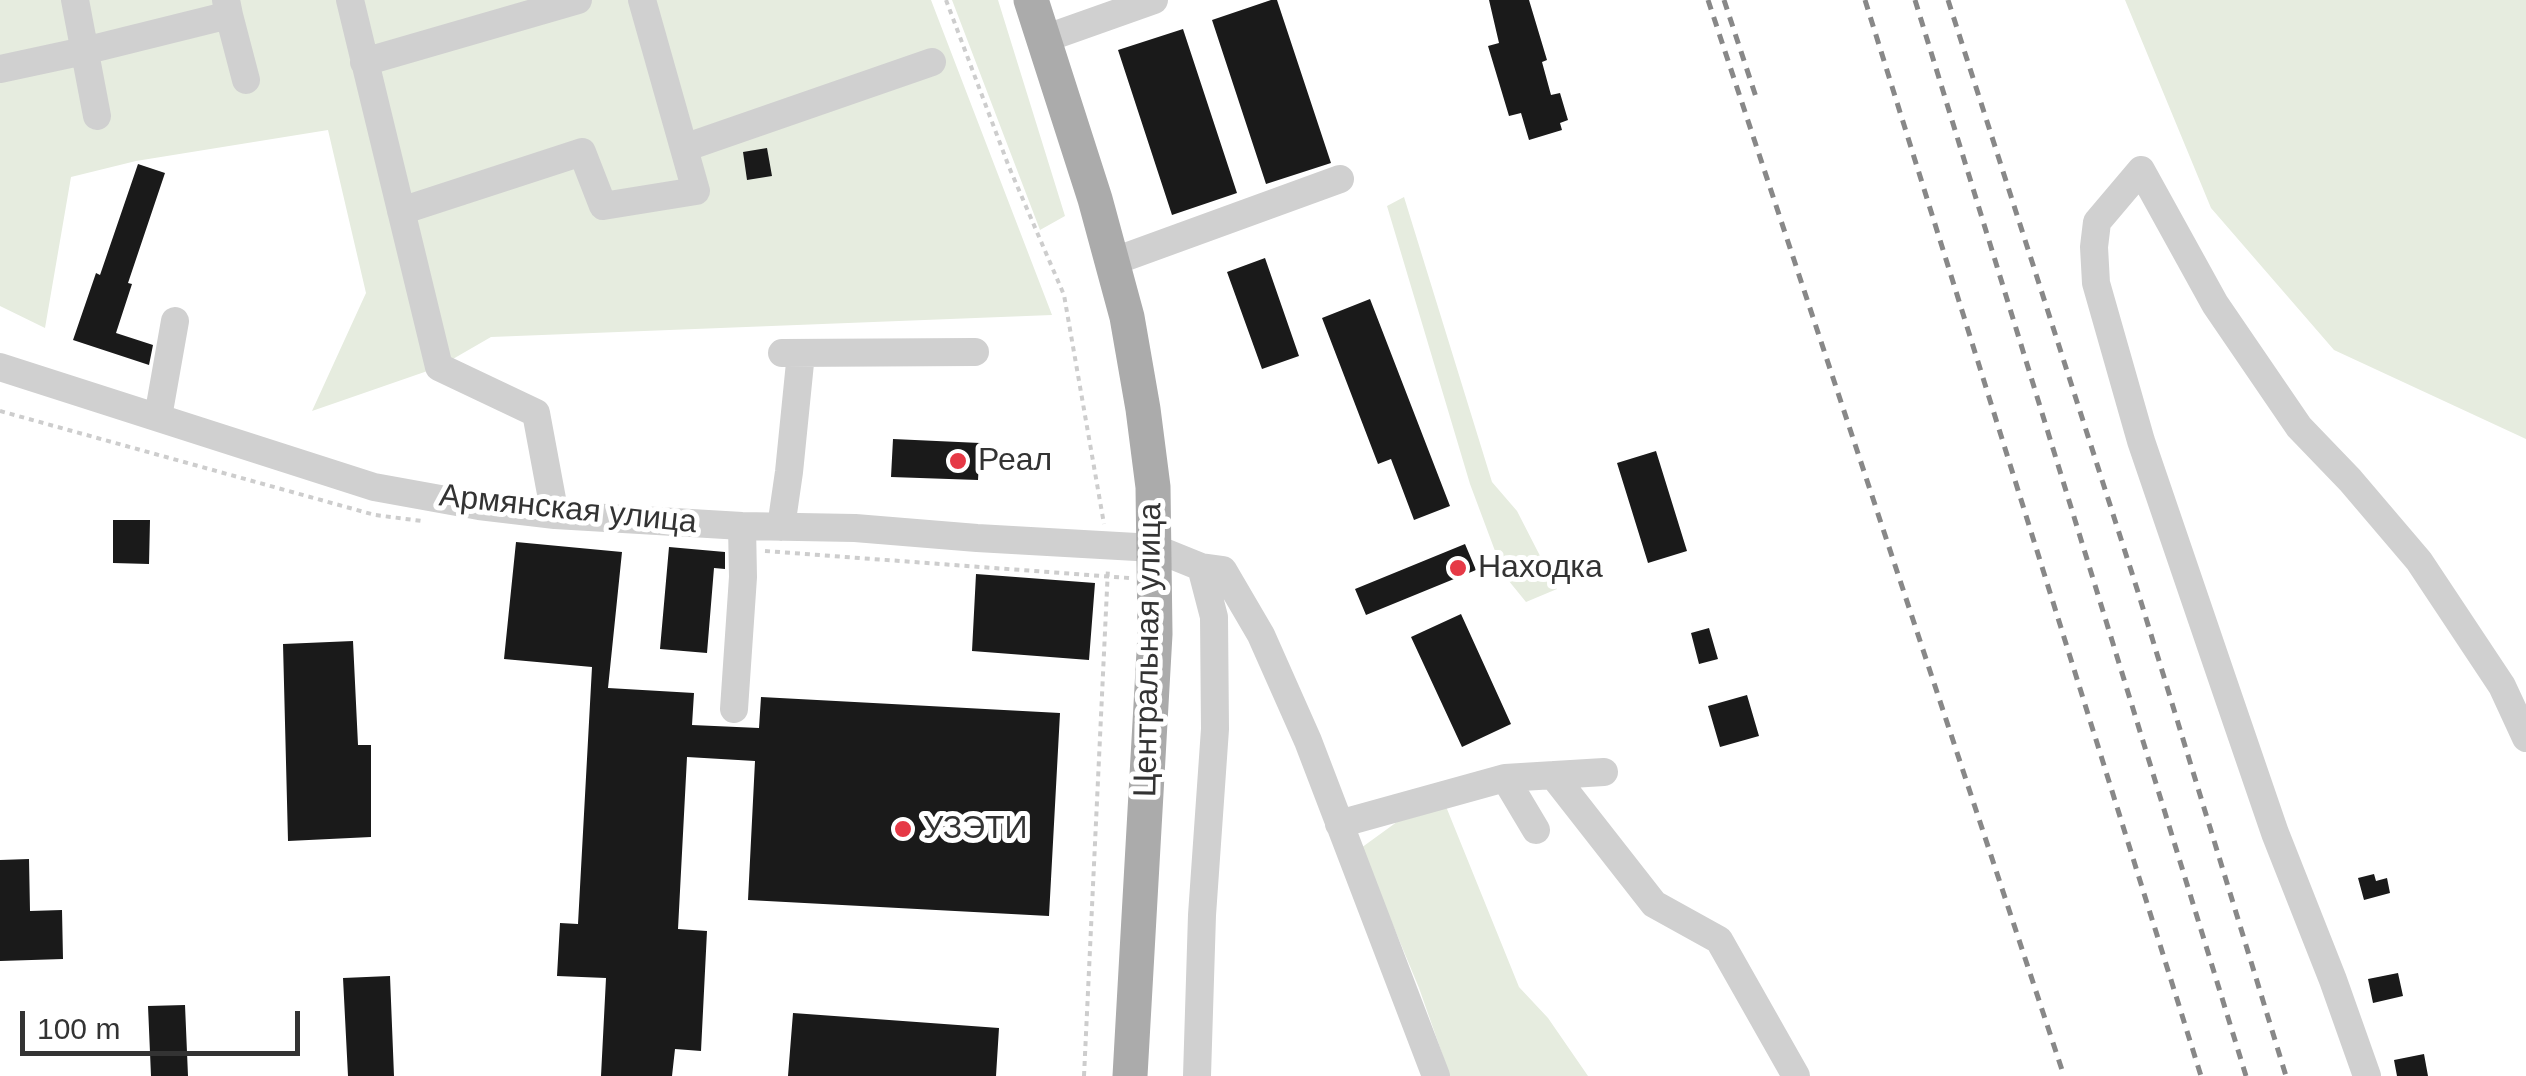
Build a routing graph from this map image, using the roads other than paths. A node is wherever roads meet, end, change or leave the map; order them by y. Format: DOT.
graph roads {
  1 [pos="74,0"];
  2 [pos="350,0"];
  3 [pos="578,0"];
  4 [pos="642,0"];
  5 [pos="1031,0"];
  6 [pos="1154,0"];
  7 [pos="228,7"];
  8 [pos="1044,39"];
  9 [pos="84,51"];
  10 [pos="364,62"];
  11 [pos="932,62"];
  12 [pos="0,69"];
  13 [pos="246,80"];
  14 [pos="97,116"];
  15 [pos="684,148"];
  16 [pos="1340,179"];
  17 [pos="401,210"];
  18 [pos="1112,262"];
  19 [pos="174,322"];
  20 [pos="975,352"];
  21 [pos="0,367"];
  22 [pos="158,417"];
  23 [pos="555,515"];
  24 [pos="742,526"];
  25 [pos="781,527"];
  26 [pos="1154,548"];
  27 [pos="1201,567"];
  28 [pos="734,708"];
  29 [pos="2526,738"];
  30 [pos="1604,772"];
  31 [pos="1553,775"];
  32 [pos="1505,778"];
  33 [pos="1339,824"];
  34 [pos="1536,830"];
  35 [pos="1130,1076"];
  36 [pos="1197,1076"];
  37 [pos="1436,1076"];
  38 [pos="1796,1076"];
  39 [pos="2366,1076"];
  1 -- 9 [label="street"];
  2 -- 10 [label="street"];
  3 -- 10 [label="street"];
  4 -- 15 [label="street"];
  5 -- 8 [label="main road, Центральная улица"];
  6 -- 8 [label="street"];
  7 -- 9 [label="street"];
  7 -- 13 [label="street"];
  8 -- 18 [label="main road, Центральная улица"];
  9 -- 12 [label="street"];
  9 -- 14 [label="street"];
  10 -- 17 [label="street"];
  11 -- 15 [label="street"];
  15 -- 17 [label="street"];
  16 -- 18 [label="street"];
  17 -- 23 [label="street"];
  18 -- 26 [label="main road, Центральная улица"];
  19 -- 22 [label="street"];
  20 -- 25 [label="street"];
  21 -- 22 [label="street, Армянская улица"];
  22 -- 23 [label="street, Армянская улица"];
  23 -- 24 [label="street, Армянская улица"];
  24 -- 25 [label="street, Армянская улица"];
  24 -- 28 [label="street"];
  25 -- 26 [label="street, Армянская улица"];
  26 -- 27 [label="street, Армянская улица"];
  26 -- 35 [label="main road, Центральная улица"];
  27 -- 33 [label="street, Армянская улица"];
  27 -- 36 [label="street"];
  29 -- 39 [label="street"];
  30 -- 31 [label="street"];
  31 -- 32 [label="street"];
  31 -- 38 [label="street"];
  32 -- 33 [label="street"];
  32 -- 34 [label="street"];
  33 -- 37 [label="street"];
}
